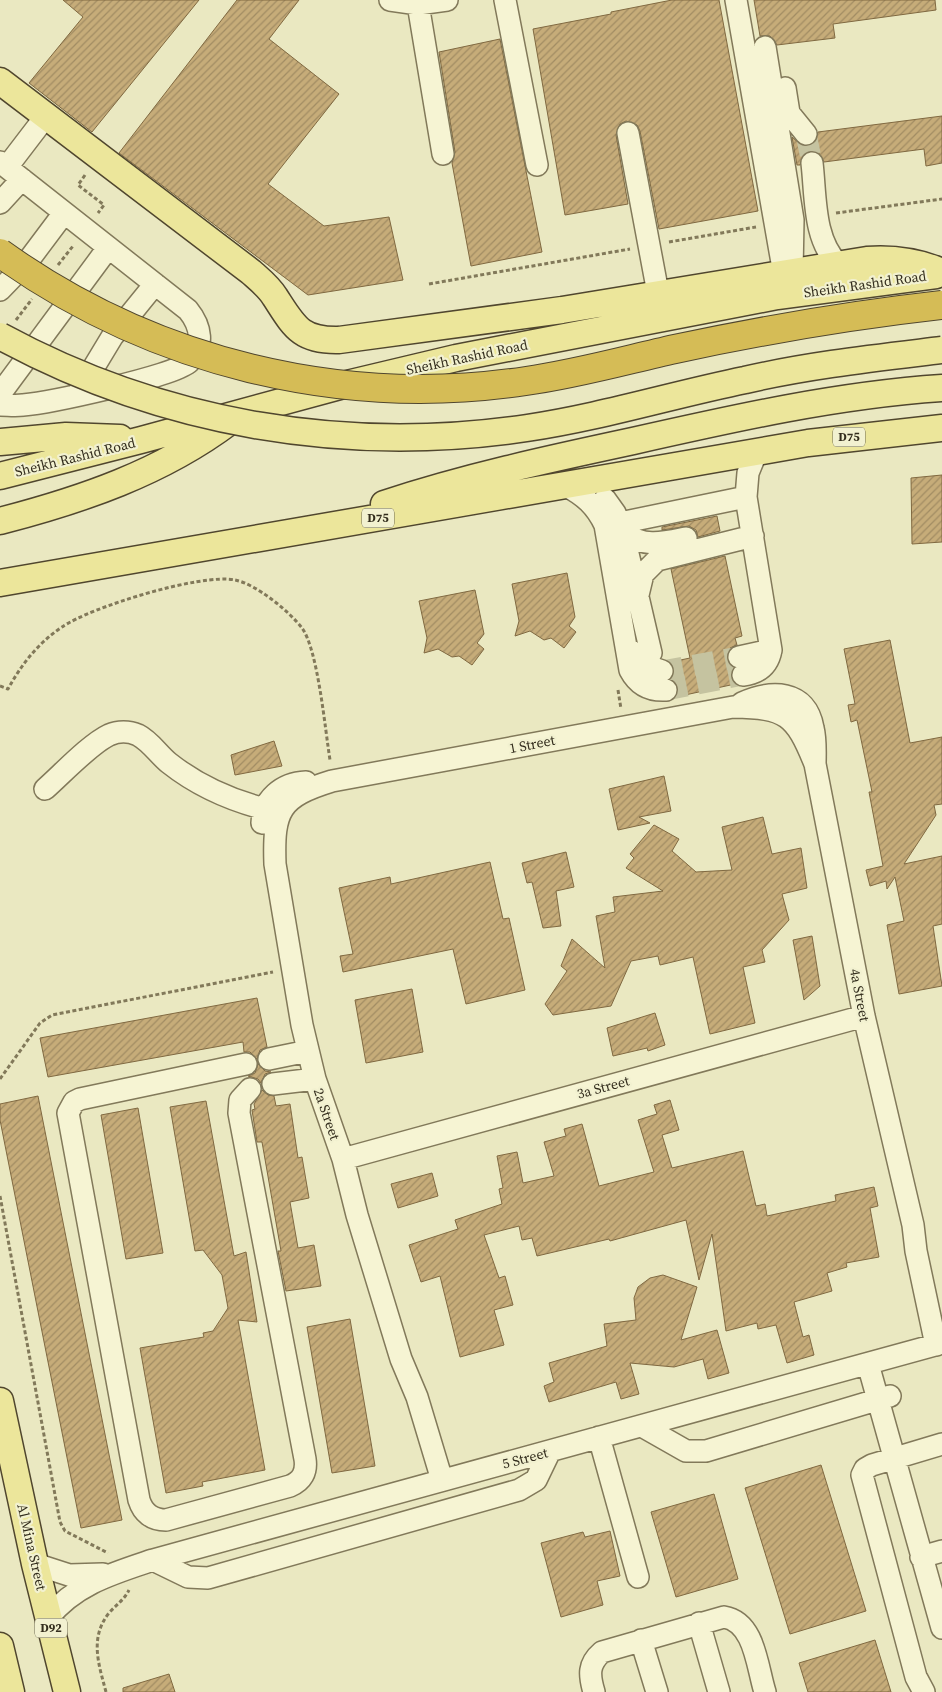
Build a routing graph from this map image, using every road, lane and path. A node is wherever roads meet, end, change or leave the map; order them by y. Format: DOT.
graph roads {
  1 [pos="390,0"];
  2 [pos="447,0"];
  3 [pos="505,0"];
  4 [pos="736,0"];
  5 [pos="418,4"];
  6 [pos="0,81"];
  7 [pos="46,116"];
  8 [pos="778,127"];
  9 [pos="628,133"];
  10 [pos="443,154"];
  11 [pos="812,163"];
  12 [pos="537,165"];
  13 [pos="10,170"];
  14 [pos="942,199"];
  15 [pos="0,204"];
  16 [pos="64,213"];
  17 [pos="818,215"];
  18 [pos="775,224"];
  19 [pos="649,246"];
  20 [pos="108,248"];
  21 [pos="0,253"];
  22 [pos="839,265"];
  23 [pos="788,273"];
  24 [pos="942,273"];
  25 [pos="155,284"];
  26 [pos="429,284"];
  27 [pos="0,290"];
  28 [pos="658,293"];
  29 [pos="942,306"];
  30 [pos="0,336"];
  31 [pos="942,350"];
  32 [pos="942,388"];
  33 [pos="0,394"];
  34 [pos="77,395"];
  35 [pos="0,405"];
  36 [pos="245,410"];
  37 [pos="942,428"];
  38 [pos="141,440"];
  39 [pos="0,442"];
  40 [pos="757,451"];
  41 [pos="0,476"];
  42 [pos="576,484"];
  43 [pos="746,497"];
  44 [pos="0,521"];
  45 [pos="621,527"];
  46 [pos="318,528"];
  47 [pos="752,531"];
  48 [pos="0,583"];
  49 [pos="638,595"];
  50 [pos="741,666"];
  51 [pos="0,686"];
  52 [pos="792,709"];
  53 [pos="330,760"];
  54 [pos="45,789"];
  55 [pos="273,805"];
  56 [pos="864,1016"];
  57 [pos="308,1052"];
  58 [pos="269,1060"];
  59 [pos="246,1064"];
  60 [pos="315,1079"];
  61 [pos="273,1084"];
  62 [pos="250,1089"];
  63 [pos="343,1159"];
  64 [pos="0,1196"];
  65 [pos="913,1225"];
  66 [pos="942,1309"];
  67 [pos="939,1344"];
  68 [pos="874,1362"];
  69 [pos="884,1398"];
  70 [pos="0,1401"];
  71 [pos="642,1426"];
  72 [pos="599,1437"];
  73 [pos="942,1444"];
  74 [pos="550,1451"];
  75 [pos="900,1456"];
  76 [pos="434,1483"];
  77 [pos="942,1551"];
  78 [pos="921,1557"];
  79 [pos="153,1560"];
  80 [pos="36,1564"];
  81 [pos="118,1571"];
  82 [pos="638,1577"];
  83 [pos="48,1618"];
  84 [pos="699,1623"];
  85 [pos="942,1628"];
  86 [pos="641,1640"];
  87 [pos="0,1646"];
  88 [pos="11,1692"];
  89 [pos="67,1692"];
  90 [pos="106,1692"];
  91 [pos="594,1692"];
  92 [pos="657,1692"];
  93 [pos="719,1692"];
  94 [pos="765,1692"];
  95 [pos="924,1692"];
  1 -- 5 [label="street"];
  2 -- 5 [label="street"];
  3 -- 12 [label="street"];
  4 -- 18 [label="street"];
  5 -- 10 [label="street"];
  6 -- 7 [label="main road"];
  7 -- 13 [label="street"];
  7 -- 28 [label="main road"];
  8 -- 8 [label="street"];
  8 -- 23 [label="street"];
  9 -- 19 [label="street"];
  11 -- 17 [label="street"];
  13 -- 15 [label="street"];
  13 -- 16 [label="street"];
  14 -- 17 [label="path"];
  16 -- 20 [label="street"];
  16 -- 27 [label="street"];
  17 -- 22 [label="street"];
  18 -- 19 [label="path"];
  18 -- 23 [label="street"];
  19 -- 26 [label="path"];
  19 -- 28 [label="street"];
  20 -- 25 [label="street"];
  20 -- 33 [label="street"];
  21 -- 29 [label="highway, bridge"];
  22 -- 23 [label="main road"];
  22 -- 24 [label="main road"];
  23 -- 28 [label="main road"];
  24 -- 36 [label="main road, Sheikh Rashid Road"];
  25 -- 34 [label="street"];
  25 -- 34 [label="street"];
  30 -- 31 [label="main road, bridge"];
  32 -- 46 [label="main road"];
  34 -- 35 [label="street"];
  36 -- 38 [label="main road, Sheikh Rashid Road"];
  36 -- 44 [label="main road"];
  37 -- 40 [label="main road, D75"];
  38 -- 39 [label="main road"];
  38 -- 41 [label="main road, Sheikh Rashid Road"];
  40 -- 42 [label="main road, D75"];
  40 -- 43 [label="street"];
  42 -- 45 [label="street"];
  42 -- 46 [label="main road, D75"];
  42 -- 49 [label="street"];
  43 -- 45 [label="street"];
  43 -- 47 [label="street"];
  45 -- 47 [label="street"];
  45 -- 49 [label="street"];
  46 -- 48 [label="main road, D75"];
  47 -- 49 [label="street"];
  47 -- 50 [label="street"];
  51 -- 53 [label="path"];
  52 -- 55 [label="street, 1 Street"];
  52 -- 56 [label="street, 4a Street"];
  54 -- 55 [label="street"];
  55 -- 57 [label="street, 2a Street"];
  56 -- 63 [label="street, 3a Street"];
  56 -- 65 [label="street, 4a Street"];
  57 -- 58 [label="street"];
  57 -- 60 [label="street, 2a Street"];
  59 -- 62 [label="street"];
  60 -- 61 [label="street"];
  60 -- 63 [label="street, 2a Street"];
  63 -- 76 [label="street, 2a Street"];
  64 -- 81 [label="path"];
  65 -- 66 [label="street, 4a Street"];
  65 -- 67 [label="street, 4a Street"];
  67 -- 68 [label="street, 5 Street"];
  68 -- 69 [label="street"];
  68 -- 71 [label="street, 5 Street"];
  69 -- 71 [label="street"];
  69 -- 75 [label="street"];
  70 -- 80 [label="main road, Al Mina Street / D92"];
  71 -- 72 [label="street, 5 Street"];
  72 -- 74 [label="street, 5 Street"];
  72 -- 82 [label="street"];
  73 -- 75 [label="street"];
  74 -- 76 [label="street, 5 Street"];
  74 -- 79 [label="street"];
  75 -- 78 [label="street"];
  75 -- 95 [label="street"];
  76 -- 79 [label="street, 5 Street"];
  77 -- 78 [label="street"];
  78 -- 85 [label="street"];
  79 -- 81 [label="street, 5 Street"];
  80 -- 81 [label="street, 5 Street"];
  80 -- 83 [label="main road, Al Mina Street / D92"];
  81 -- 83 [label="street, 5 Street"];
  81 -- 90 [label="path"];
  83 -- 89 [label="main road, Al Mina Street / D92"];
  84 -- 86 [label="street"];
  84 -- 93 [label="street"];
  84 -- 94 [label="street"];
  86 -- 91 [label="street"];
  86 -- 92 [label="street"];
  87 -- 88 [label="main road"];
}
